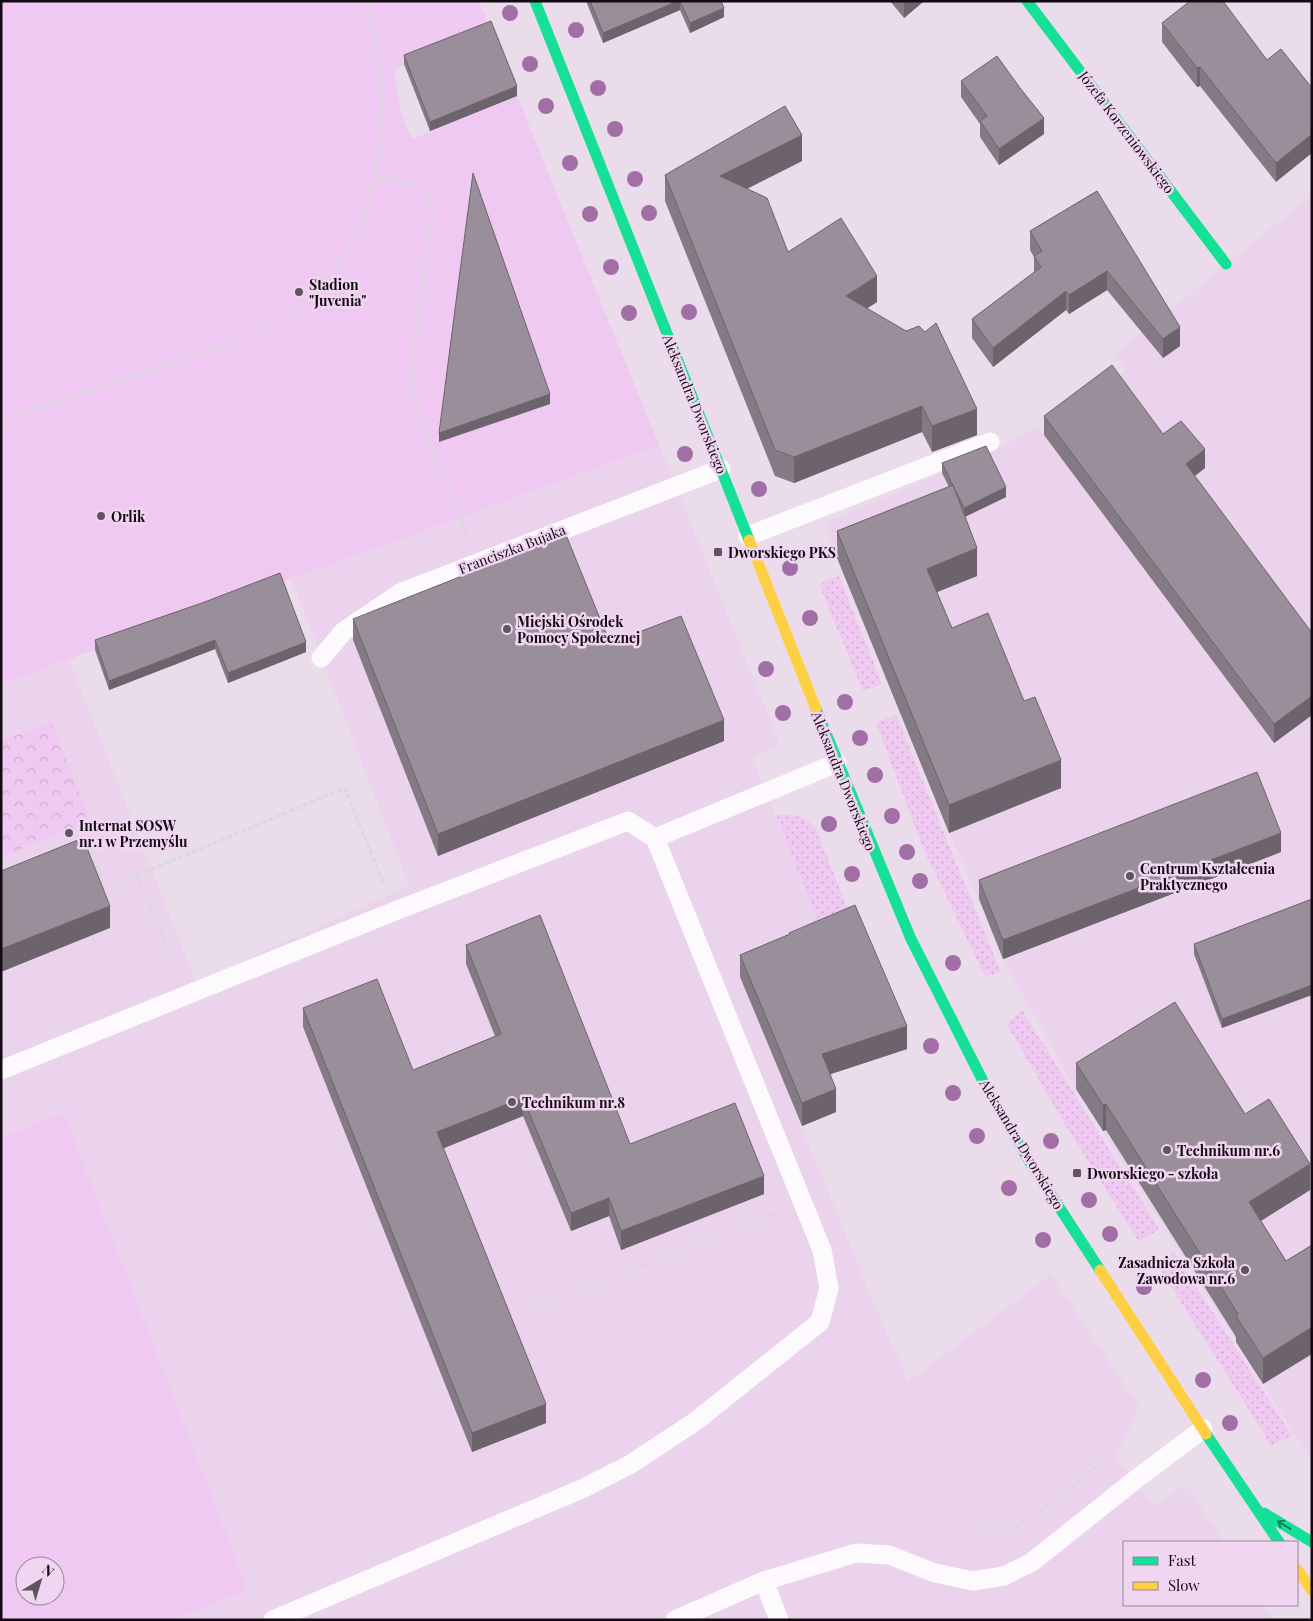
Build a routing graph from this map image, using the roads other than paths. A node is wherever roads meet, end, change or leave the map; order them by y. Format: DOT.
graph roads {
  1 [pos="535,1"];
  2 [pos="1027,1"];
  3 [pos="1226,264"];
  4 [pos="990,442"];
  5 [pos="720,469"];
  6 [pos="748,536"];
  7 [pos="321,658"];
  8 [pos="837,763"];
  9 [pos="655,838"];
  10 [pos="1,1070"];
  11 [pos="1203,1429"];
  12 [pos="1256,1509"];
  13 [pos="1278,1541"];
  14 [pos="1312,1542"];
  15 [pos="1298,1570"];
  16 [pos="764,1581"];
  17 [pos="1312,1591"];
  18 [pos="273,1620"];
  19 [pos="675,1620"];
  20 [pos="779,1620"];
  1 -- 5 [label="street, Aleksandra Dworskiego"];
  2 -- 3 [label="street, Józefa Korzeniowskiego"];
  4 -- 6 [label="lane"];
  5 -- 6 [label="street, Aleksandra Dworskiego"];
  5 -- 7 [label="lane, Franciszka Bujaka"];
  6 -- 8 [label="street, Aleksandra Dworskiego"];
  8 -- 9 [label="lane"];
  8 -- 11 [label="street, Aleksandra Dworskiego"];
  9 -- 10 [label="lane"];
  9 -- 18 [label="lane"];
  11 -- 12 [label="street, Aleksandra Dworskiego"];
  11 -- 16 [label="lane"];
  12 -- 13 [label="street, Aleksandra Dworskiego"];
  14 -- 12 [label="street, Aleksandra Dworskiego, one-way"];
  15 -- 17 [label="street"];
  16 -- 19 [label="lane"];
  16 -- 20 [label="lane"];
}
